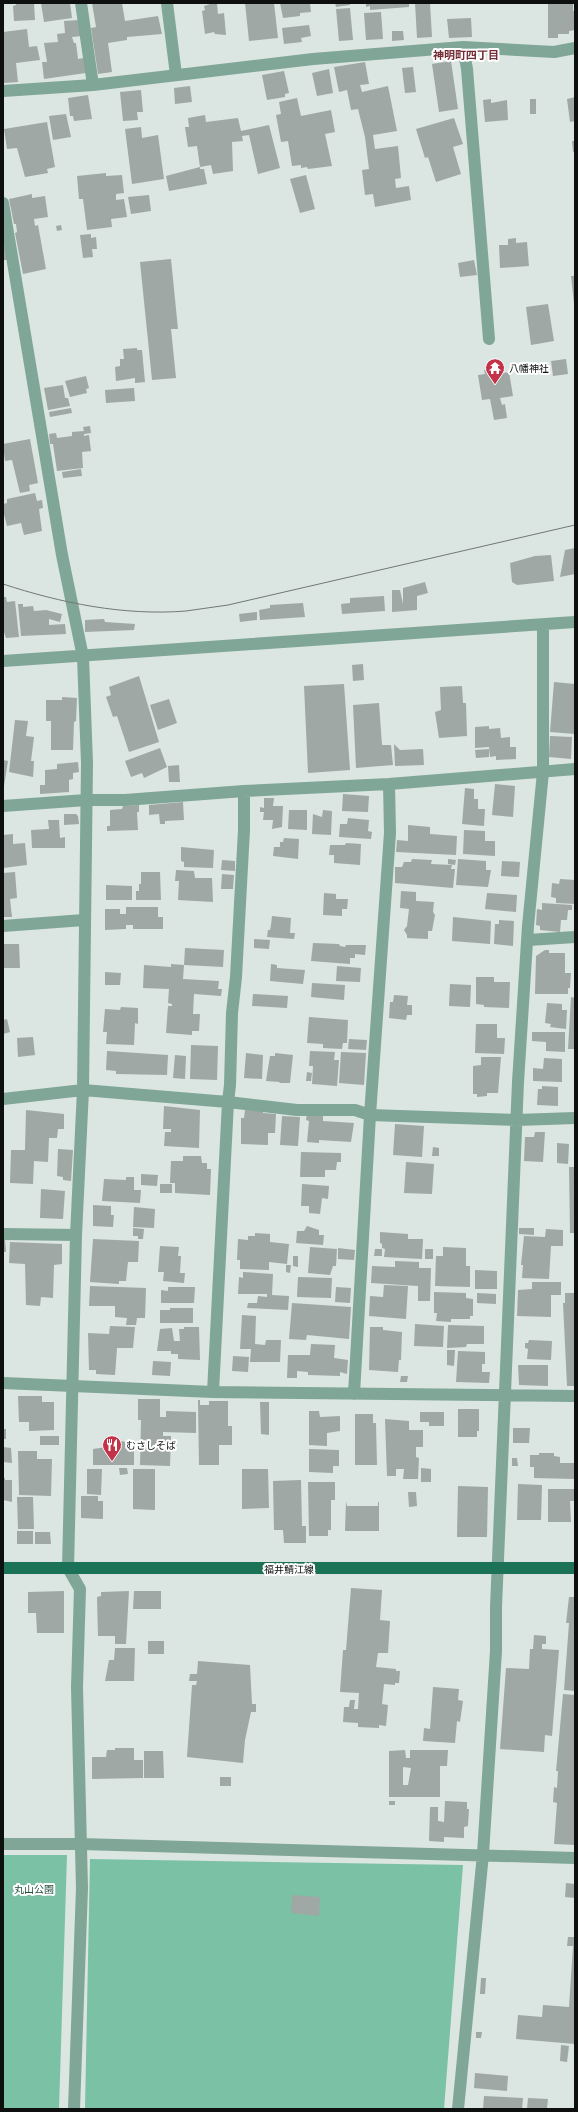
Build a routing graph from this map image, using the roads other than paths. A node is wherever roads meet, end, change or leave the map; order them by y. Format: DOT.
graph roads {
  1 [pos="81,3"];
  2 [pos="167,3"];
  3 [pos="463,47"];
  4 [pos="575,48"];
  5 [pos="176,75"];
  6 [pos="93,85"];
  7 [pos="3,91"];
  8 [pos="3,203"];
  9 [pos="489,339"];
  10 [pos="575,622"];
  11 [pos="543,624"];
  12 [pos="83,657"];
  13 [pos="3,661"];
  14 [pos="575,769"];
  15 [pos="543,772"];
  16 [pos="389,784"];
  17 [pos="244,791"];
  18 [pos="86,800"];
  19 [pos="3,806"];
  20 [pos="84,920"];
  21 [pos="3,926"];
  22 [pos="575,937"];
  23 [pos="528,940"];
  24 [pos="82,1090"];
  25 [pos="3,1099"];
  26 [pos="228,1102"];
  27 [pos="370,1115"];
  28 [pos="575,1118"];
  29 [pos="517,1120"];
  30 [pos="3,1234"];
  31 [pos="76,1235"];
  32 [pos="3,1383"];
  33 [pos="72,1386"];
  34 [pos="213,1392"];
  35 [pos="354,1394"];
  36 [pos="504,1395"];
  37 [pos="575,1396"];
  38 [pos="3,1568"];
  39 [pos="68,1568"];
  40 [pos="575,1568"];
  41 [pos="498,1569"];
  42 [pos="3,1844"];
  43 [pos="81,1844"];
  44 [pos="482,1854"];
  45 [pos="575,1858"];
  46 [pos="74,2109"];
  47 [pos="458,2109"];
  1 -- 6 [label="street"];
  2 -- 5 [label="street"];
  3 -- 4 [label="street"];
  3 -- 5 [label="street"];
  3 -- 9 [label="street"];
  5 -- 6 [label="street"];
  6 -- 7 [label="street"];
  8 -- 12 [label="street"];
  10 -- 11 [label="street"];
  11 -- 12 [label="street"];
  11 -- 15 [label="street"];
  12 -- 13 [label="street"];
  12 -- 18 [label="street"];
  14 -- 15 [label="street"];
  15 -- 16 [label="street"];
  15 -- 23 [label="street"];
  16 -- 17 [label="street"];
  16 -- 27 [label="street"];
  17 -- 18 [label="street"];
  17 -- 26 [label="street"];
  18 -- 19 [label="street"];
  18 -- 20 [label="street"];
  20 -- 21 [label="street"];
  20 -- 24 [label="street"];
  22 -- 23 [label="street"];
  23 -- 29 [label="street"];
  24 -- 25 [label="street"];
  24 -- 26 [label="street"];
  24 -- 31 [label="street"];
  26 -- 27 [label="street"];
  26 -- 34 [label="street"];
  27 -- 29 [label="street"];
  27 -- 35 [label="street"];
  28 -- 29 [label="street"];
  29 -- 36 [label="street"];
  30 -- 31 [label="street"];
  31 -- 33 [label="street"];
  32 -- 33 [label="street"];
  33 -- 34 [label="street"];
  33 -- 39 [label="street"];
  34 -- 35 [label="street"];
  35 -- 36 [label="street"];
  36 -- 37 [label="street"];
  36 -- 41 [label="street"];
  38 -- 39 [label="main road, 福井鯖江線"];
  39 -- 41 [label="main road, 福井鯖江線"];
  39 -- 43 [label="street"];
  40 -- 41 [label="main road, 福井鯖江線"];
  41 -- 44 [label="street"];
  42 -- 43 [label="street"];
  43 -- 44 [label="street"];
  43 -- 46 [label="street"];
  44 -- 45 [label="street"];
  44 -- 47 [label="street"];
}
